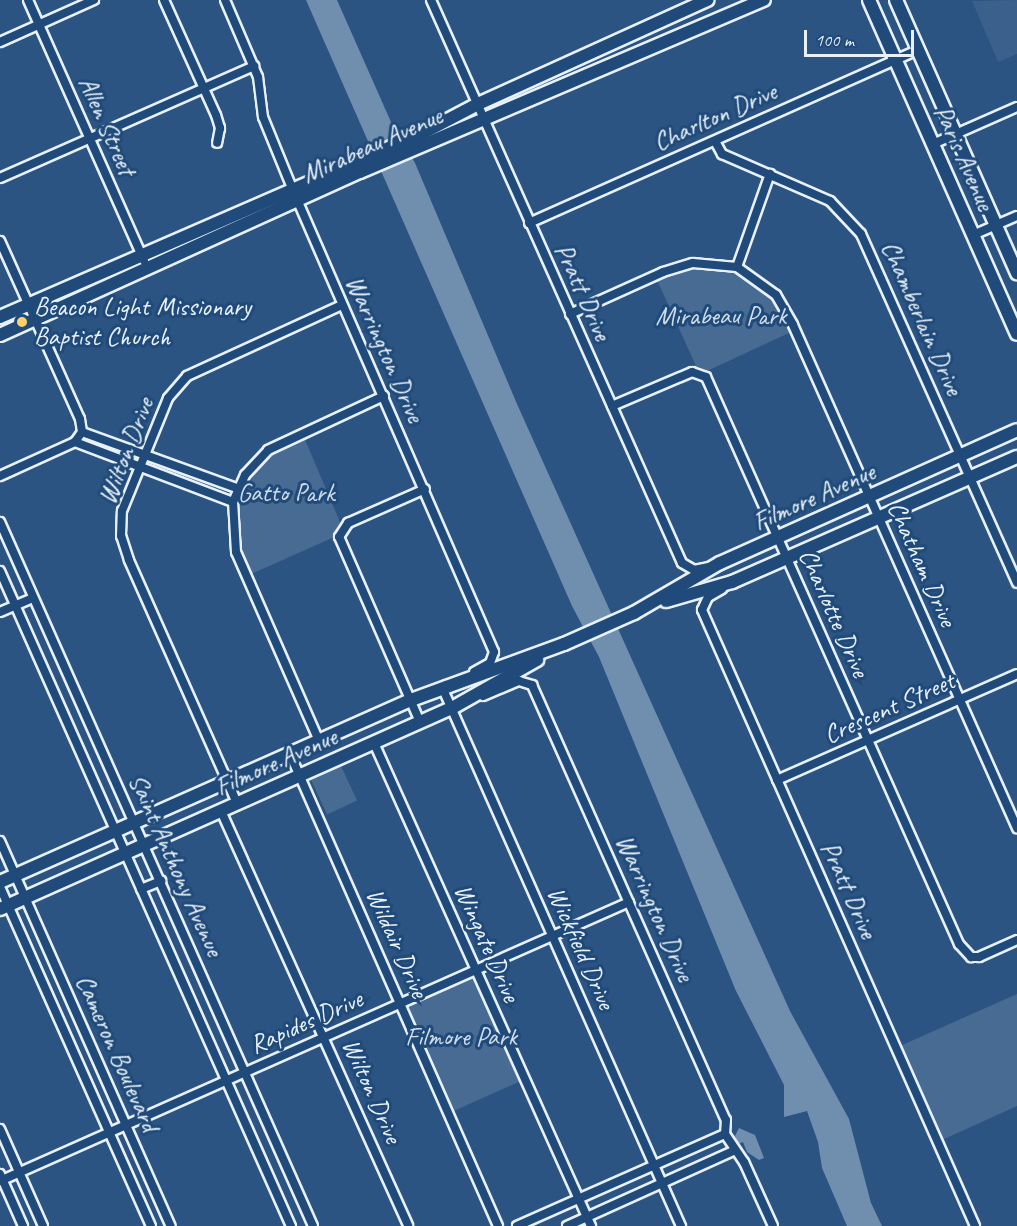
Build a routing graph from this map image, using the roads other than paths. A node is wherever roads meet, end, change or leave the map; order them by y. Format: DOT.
graph roads {
  1 [pos="28,0"];
  2 [pos="94,0"];
  3 [pos="164,0"];
  4 [pos="225,0"];
  5 [pos="707,0"];
  6 [pos="764,0"];
  7 [pos="869,0"];
  8 [pos="896,0"];
  9 [pos="434,1"];
  10 [pos="39,24"];
  11 [pos="0,42"];
  12 [pos="918,50"];
  13 [pos="896,60"];
  14 [pos="254,66"];
  15 [pos="538,77"];
  16 [pos="203,87"];
  17 [pos="545,94"];
  18 [pos="478,104"];
  19 [pos="1017,107"];
  20 [pos="484,120"];
  21 [pos="955,134"];
  22 [pos="90,138"];
  23 [pos="423,139"];
  24 [pos="715,141"];
  25 [pos="217,143"];
  26 [pos="933,144"];
  27 [pos="358,167"];
  28 [pos="770,174"];
  29 [pos="0,178"];
  30 [pos="292,188"];
  31 [pos="298,202"];
  32 [pos="1017,216"];
  33 [pos="529,223"];
  34 [pos="996,225"];
  35 [pos="973,235"];
  36 [pos="0,241"];
  37 [pos="142,255"];
  38 [pos="736,267"];
  39 [pos="148,268"];
  40 [pos="1017,273"];
  41 [pos="342,304"];
  42 [pos="28,305"];
  43 [pos="570,314"];
  44 [pos="0,317"];
  45 [pos="34,320"];
  46 [pos="1016,327"];
  47 [pos="0,335"];
  48 [pos="384,396"];
  49 [pos="612,406"];
  50 [pos="1017,430"];
  51 [pos="82,432"];
  52 [pos="75,442"];
  53 [pos="146,453"];
  54 [pos="961,455"];
  55 [pos="1017,457"];
  56 [pos="141,466"];
  57 [pos="0,476"];
  58 [pos="970,477"];
  59 [pos="237,488"];
  60 [pos="425,489"];
  61 [pos="869,496"];
  62 [pos="233,502"];
  63 [pos="879,518"];
  64 [pos="0,522"];
  65 [pos="778,537"];
  66 [pos="786,558"];
  67 [pos="720,563"];
  68 [pos="0,571"];
  69 [pos="732,582"];
  70 [pos="1017,583"];
  71 [pos="33,598"];
  72 [pos="15,605"];
  73 [pos="0,612"];
  74 [pos="634,613"];
  75 [pos="564,644"];
  76 [pos="1017,674"];
  77 [pos="442,687"];
  78 [pos="959,699"];
  79 [pos="411,700"];
  80 [pos="452,708"];
  81 [pos="420,722"];
  82 [pos="868,740"];
  83 [pos="319,741"];
  84 [pos="374,743"];
  85 [pos="290,754"];
  86 [pos="300,776"];
  87 [pos="777,780"];
  88 [pos="228,782"];
  89 [pos="237,803"];
  90 [pos="221,811"];
  91 [pos="135,823"];
  92 [pos="1017,828"];
  93 [pos="116,831"];
  94 [pos="0,841"];
  95 [pos="145,845"];
  96 [pos="126,853"];
  97 [pos="15,876"];
  98 [pos="161,881"];
  99 [pos="0,882"];
  100 [pos="0,887"];
  101 [pos="141,889"];
  102 [pos="25,897"];
  103 [pos="629,902"];
  104 [pos="4,907"];
  105 [pos="552,936"];
  106 [pos="1017,940"];
  107 [pos="477,970"];
  108 [pos="401,1003"];
  109 [pos="325,1037"];
  110 [pos="245,1072"];
  111 [pos="226,1080"];
  112 [pos="126,1125"];
  113 [pos="0,1129"];
  114 [pos="109,1132"];
  115 [pos="725,1134"];
  116 [pos="733,1151"];
  117 [pos="655,1165"];
  118 [pos="19,1172"];
  119 [pos="1,1178"];
  120 [pos="662,1183"];
  121 [pos="579,1198"];
  122 [pos="587,1217"];
  123 [pos="23,1226"];
  124 [pos="43,1226"];
  125 [pos="151,1226"];
  126 [pos="171,1226"];
  127 [pos="291,1226"];
  128 [pos="313,1226"];
  129 [pos="408,1226"];
  130 [pos="498,1226"];
  131 [pos="517,1226"];
  132 [pos="567,1226"];
  133 [pos="591,1226"];
  134 [pos="681,1226"];
  135 [pos="773,1226"];
  136 [pos="975,1226"];
  1 -- 10 [label="street, Allen Street"];
  2 -- 10 [label="street"];
  3 -- 16 [label="street"];
  4 -- 14 [label="street, Warrington Drive"];
  5 -- 15 [label="street, Mirabeau Avenue"];
  6 -- 17 [label="street, Mirabeau Avenue"];
  7 -- 13 [label="street, Paris Avenue"];
  8 -- 12 [label="street, Paris Avenue"];
  9 -- 18 [label="street, Pratt Drive"];
  10 -- 11 [label="street"];
  10 -- 22 [label="street, Allen Street"];
  12 -- 13 [label="street, Charlton Drive"];
  12 -- 21 [label="street, Paris Avenue"];
  13 -- 24 [label="street, Charlton Drive"];
  13 -- 26 [label="street, Paris Avenue"];
  14 -- 16 [label="street"];
  14 -- 30 [label="street, Warrington Drive"];
  15 -- 17 [label="street"];
  15 -- 18 [label="street, Mirabeau Avenue"];
  16 -- 22 [label="street"];
  16 -- 25 [label="street"];
  17 -- 20 [label="street, Mirabeau Avenue"];
  18 -- 20 [label="street, Pratt Drive"];
  18 -- 23 [label="street, Mirabeau Avenue"];
  19 -- 21 [label="street"];
  20 -- 23 [label="street, Mirabeau Avenue"];
  20 -- 33 [label="street, Pratt Drive"];
  21 -- 26 [label="street"];
  21 -- 34 [label="street, Paris Avenue"];
  22 -- 29 [label="street"];
  22 -- 37 [label="street, Allen Street"];
  23 -- 27 [label="street, Mirabeau Avenue"];
  24 -- 28 [label="street, Chamberlain Drive"];
  24 -- 33 [label="street, Charlton Drive"];
  26 -- 35 [label="street, Paris Avenue"];
  27 -- 30 [label="street, Mirabeau Avenue"];
  27 -- 31 [label="street, Mirabeau Avenue"];
  28 -- 38 [label="street"];
  28 -- 54 [label="street, Chamberlain Drive"];
  30 -- 31 [label="street, Warrington Drive"];
  30 -- 37 [label="street, Mirabeau Avenue"];
  31 -- 39 [label="street, Mirabeau Avenue"];
  31 -- 41 [label="street, Warrington Drive"];
  32 -- 34 [label="street"];
  33 -- 43 [label="street, Pratt Drive"];
  34 -- 35 [label="street"];
  34 -- 40 [label="street, Paris Avenue"];
  35 -- 46 [label="street, Paris Avenue"];
  36 -- 42 [label="street"];
  37 -- 39 [label="street, Allen Street"];
  37 -- 42 [label="street, Mirabeau Avenue"];
  38 -- 43 [label="street, Chatham Drive"];
  38 -- 61 [label="street, Chatham Drive"];
  39 -- 45 [label="street, Mirabeau Avenue"];
  41 -- 48 [label="street, Warrington Drive"];
  41 -- 53 [label="street, Wilton Drive"];
  42 -- 44 [label="street, Mirabeau Avenue"];
  42 -- 45 [label="street"];
  43 -- 49 [label="street, Pratt Drive"];
  45 -- 47 [label="street, Mirabeau Avenue"];
  45 -- 51 [label="street"];
  48 -- 59 [label="street"];
  48 -- 60 [label="street, Warrington Drive"];
  49 -- 65 [label="street, Charlotte Drive"];
  49 -- 67 [label="street, Pratt Drive"];
  50 -- 54 [label="street, Filmore Avenue"];
  51 -- 52 [label="street"];
  51 -- 53 [label="street"];
  52 -- 56 [label="street"];
  52 -- 57 [label="street"];
  53 -- 56 [label="street, Wilton Drive"];
  53 -- 59 [label="street"];
  54 -- 58 [label="street, Chamberlain Drive"];
  54 -- 61 [label="street, Filmore Avenue"];
  55 -- 58 [label="street, Filmore Avenue"];
  56 -- 62 [label="street"];
  56 -- 88 [label="street, Wilton Drive"];
  58 -- 63 [label="street, Filmore Avenue"];
  58 -- 70 [label="street, Chamberlain Drive"];
  59 -- 62 [label="street"];
  60 -- 77 [label="street, Warrington Drive"];
  60 -- 79 [label="street"];
  61 -- 63 [label="street, Chatham Drive"];
  61 -- 65 [label="street, Filmore Avenue"];
  62 -- 83 [label="street"];
  63 -- 66 [label="street, Filmore Avenue"];
  63 -- 78 [label="street, Chatham Drive"];
  64 -- 71 [label="street, Saint Anthony Avenue"];
  65 -- 66 [label="street, Charlotte Drive"];
  65 -- 67 [label="street, Filmore Avenue"];
  66 -- 69 [label="street, Filmore Avenue"];
  66 -- 82 [label="street, Charlotte Drive"];
  67 -- 74 [label="street, Filmore Avenue"];
  68 -- 72 [label="street, Saint Anthony Avenue"];
  69 -- 74 [label="street, Filmore Avenue"];
  69 -- 87 [label="street, Pratt Drive"];
  71 -- 72 [label="street"];
  71 -- 91 [label="street, Saint Anthony Avenue"];
  72 -- 73 [label="street"];
  72 -- 93 [label="street, Saint Anthony Avenue"];
  74 -- 75 [label="street, Filmore Avenue"];
  75 -- 77 [label="street, Filmore Avenue"];
  75 -- 80 [label="street, Filmore Avenue"];
  76 -- 78 [label="street, Crescent Street"];
  77 -- 79 [label="street, Filmore Avenue"];
  77 -- 80 [label="street, Wickfield Drive"];
  78 -- 82 [label="street, Crescent Street"];
  78 -- 92 [label="street, Chatham Drive"];
  79 -- 81 [label="street"];
  79 -- 83 [label="street, Filmore Avenue"];
  80 -- 81 [label="street, Filmore Avenue"];
  80 -- 103 [label="street, Warrington Drive"];
  80 -- 105 [label="street, Wickfield Drive"];
  81 -- 84 [label="street, Filmore Avenue"];
  82 -- 87 [label="street, Crescent Street"];
  82 -- 106 [label="street, Charlotte Drive"];
  83 -- 85 [label="street, Filmore Avenue"];
  84 -- 86 [label="street, Filmore Avenue"];
  84 -- 107 [label="street, Wingate Drive"];
  85 -- 86 [label="street, Wildair Drive"];
  85 -- 88 [label="street, Filmore Avenue"];
  86 -- 89 [label="street, Filmore Avenue"];
  86 -- 108 [label="street, Wildair Drive"];
  87 -- 136 [label="street, Pratt Drive"];
  88 -- 89 [label="street, Wilton Drive"];
  88 -- 91 [label="street, Filmore Avenue"];
  89 -- 90 [label="street, Filmore Avenue"];
  90 -- 95 [label="street, Filmore Avenue"];
  90 -- 109 [label="street, Wilton Drive"];
  91 -- 93 [label="street, Filmore Avenue"];
  91 -- 95 [label="street, Saint Anthony Avenue"];
  93 -- 96 [label="street, Saint Anthony Avenue"];
  93 -- 97 [label="street, Filmore Avenue"];
  94 -- 97 [label="street, Cameron Boulevard"];
  95 -- 96 [label="street, Filmore Avenue"];
  95 -- 98 [label="street, Saint Anthony Avenue"];
  96 -- 101 [label="street, Saint Anthony Avenue"];
  96 -- 102 [label="street, Filmore Avenue"];
  97 -- 99 [label="street, Filmore Avenue"];
  97 -- 102 [label="street, Cameron Boulevard"];
  98 -- 101 [label="street"];
  98 -- 110 [label="street, Saint Anthony Avenue"];
  100 -- 104 [label="street, Cameron Boulevard"];
  101 -- 111 [label="street, Saint Anthony Avenue"];
  102 -- 104 [label="street, Filmore Avenue"];
  102 -- 112 [label="street, Cameron Boulevard"];
  103 -- 105 [label="street, Rapides Drive"];
  103 -- 115 [label="street, Warrington Drive"];
  104 -- 114 [label="street, Cameron Boulevard"];
  105 -- 107 [label="street, Rapides Drive"];
  105 -- 117 [label="street, Wickfield Drive"];
  107 -- 108 [label="street, Rapides Drive"];
  107 -- 121 [label="street, Wingate Drive"];
  108 -- 109 [label="street, Rapides Drive"];
  108 -- 130 [label="street, Wildair Drive"];
  109 -- 110 [label="street, Rapides Drive"];
  109 -- 129 [label="street, Wilton Drive"];
  110 -- 111 [label="street, Rapides Drive"];
  110 -- 128 [label="street, Saint Anthony Avenue"];
  111 -- 112 [label="street, Rapides Drive"];
  111 -- 127 [label="street, Saint Anthony Avenue"];
  112 -- 114 [label="street, Rapides Drive"];
  112 -- 126 [label="street, Cameron Boulevard"];
  113 -- 118 [label="street"];
  114 -- 118 [label="street, Rapides Drive"];
  114 -- 125 [label="street, Cameron Boulevard"];
  115 -- 116 [label="street, Warrington Drive"];
  115 -- 117 [label="street"];
  116 -- 120 [label="street"];
  116 -- 135 [label="street, Warrington Drive"];
  117 -- 120 [label="street, Wickfield Drive"];
  117 -- 121 [label="street"];
  118 -- 119 [label="street, Rapides Drive"];
  118 -- 124 [label="street"];
  119 -- 123 [label="street"];
  120 -- 122 [label="street"];
  120 -- 134 [label="street, Wickfield Drive"];
  121 -- 122 [label="street, Wingate Drive"];
  121 -- 131 [label="street"];
  122 -- 132 [label="street"];
  122 -- 133 [label="street, Wingate Drive"];
}
